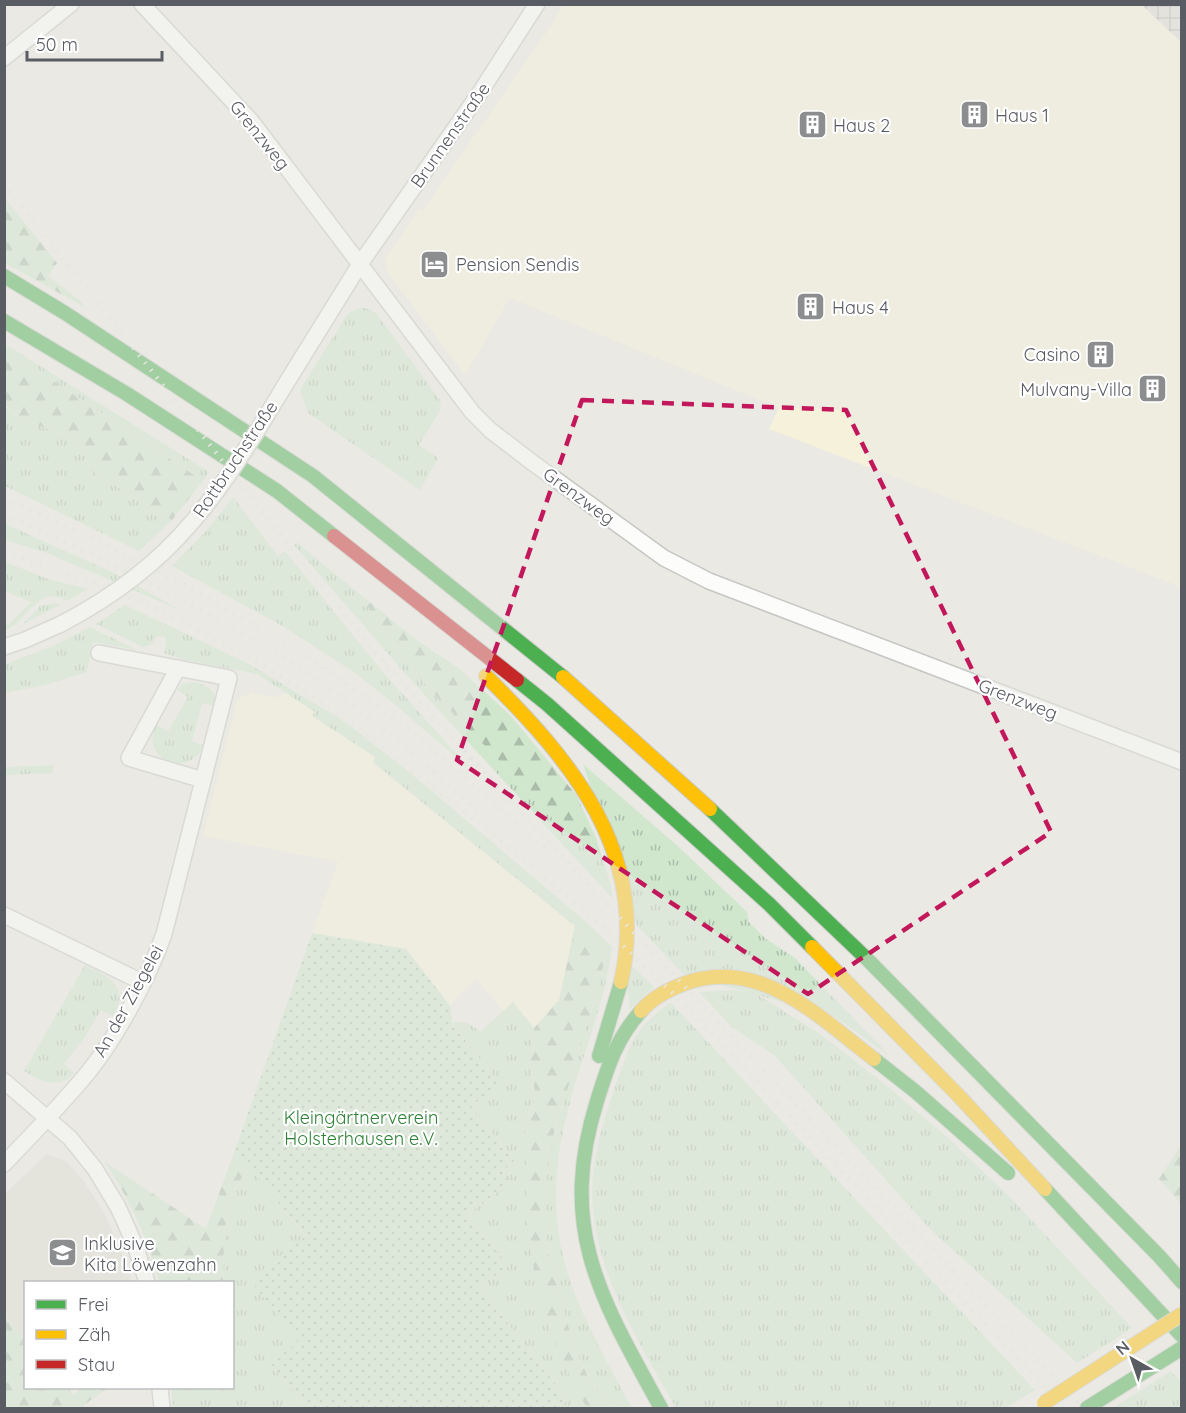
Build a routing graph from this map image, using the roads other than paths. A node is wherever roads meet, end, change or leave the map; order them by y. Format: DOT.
graph roads {
  1 [pos="71,4"];
  2 [pos="142,4"];
  3 [pos="537,4"];
  4 [pos="4,58"];
  5 [pos="360,264"];
  6 [pos="4,276"];
  7 [pos="4,321"];
  8 [pos="409,594"];
  9 [pos="4,647"];
  10 [pos="99,653"];
  11 [pos="178,668"];
  12 [pos="1182,762"];
  13 [pos="203,780"];
  14 [pos="4,915"];
  15 [pos="142,982"];
  16 [pos="4,1081"];
  17 [pos="46,1118"];
  18 [pos="572,1151"];
  19 [pos="4,1164"];
  20 [pos="568,1180"];
  21 [pos="1089,1237"];
  22 [pos="577,1257"];
  23 [pos="147,1281"];
  24 [pos="1182,1282"];
  25 [pos="592,1304"];
  26 [pos="1182,1314"];
  27 [pos="1182,1336"];
  28 [pos="1182,1348"];
  29 [pos="160,1389"];
  30 [pos="1039,1406"];
  31 [pos="162,1408"];
  32 [pos="646,1408"];
  33 [pos="661,1408"];
  34 [pos="1087,1408"];
  1 -- 4 [label="street"];
  2 -- 5 [label="street, Grenzweg"];
  3 -- 5 [label="street, Brunnenstraße"];
  5 -- 9 [label="street, Rottbruchstraße, bridge"];
  5 -- 12 [label="street, Grenzweg"];
  6 -- 24 [label="main road"];
  7 -- 8 [label="main road"];
  8 -- 18 [label="main road"];
  8 -- 21 [label="main road"];
  10 -- 11 [label="street, An der Ziegelei"];
  11 -- 13 [label="street, An der Ziegelei"];
  11 -- 13 [label="street"];
  13 -- 15 [label="street, An der Ziegelei"];
  14 -- 15 [label="street"];
  15 -- 17 [label="street, An der Ziegelei"];
  16 -- 17 [label="street"];
  17 -- 19 [label="street, An der Ziegelei"];
  17 -- 23 [label="street"];
  20 -- 22 [label="main road"];
  21 -- 27 [label="main road"];
  21 -- 33 [label="main road"];
  25 -- 32 [label="main road"];
  26 -- 30 [label="main road, bridge"];
  28 -- 34 [label="main road"];
  29 -- 31 [label="street"];
}
